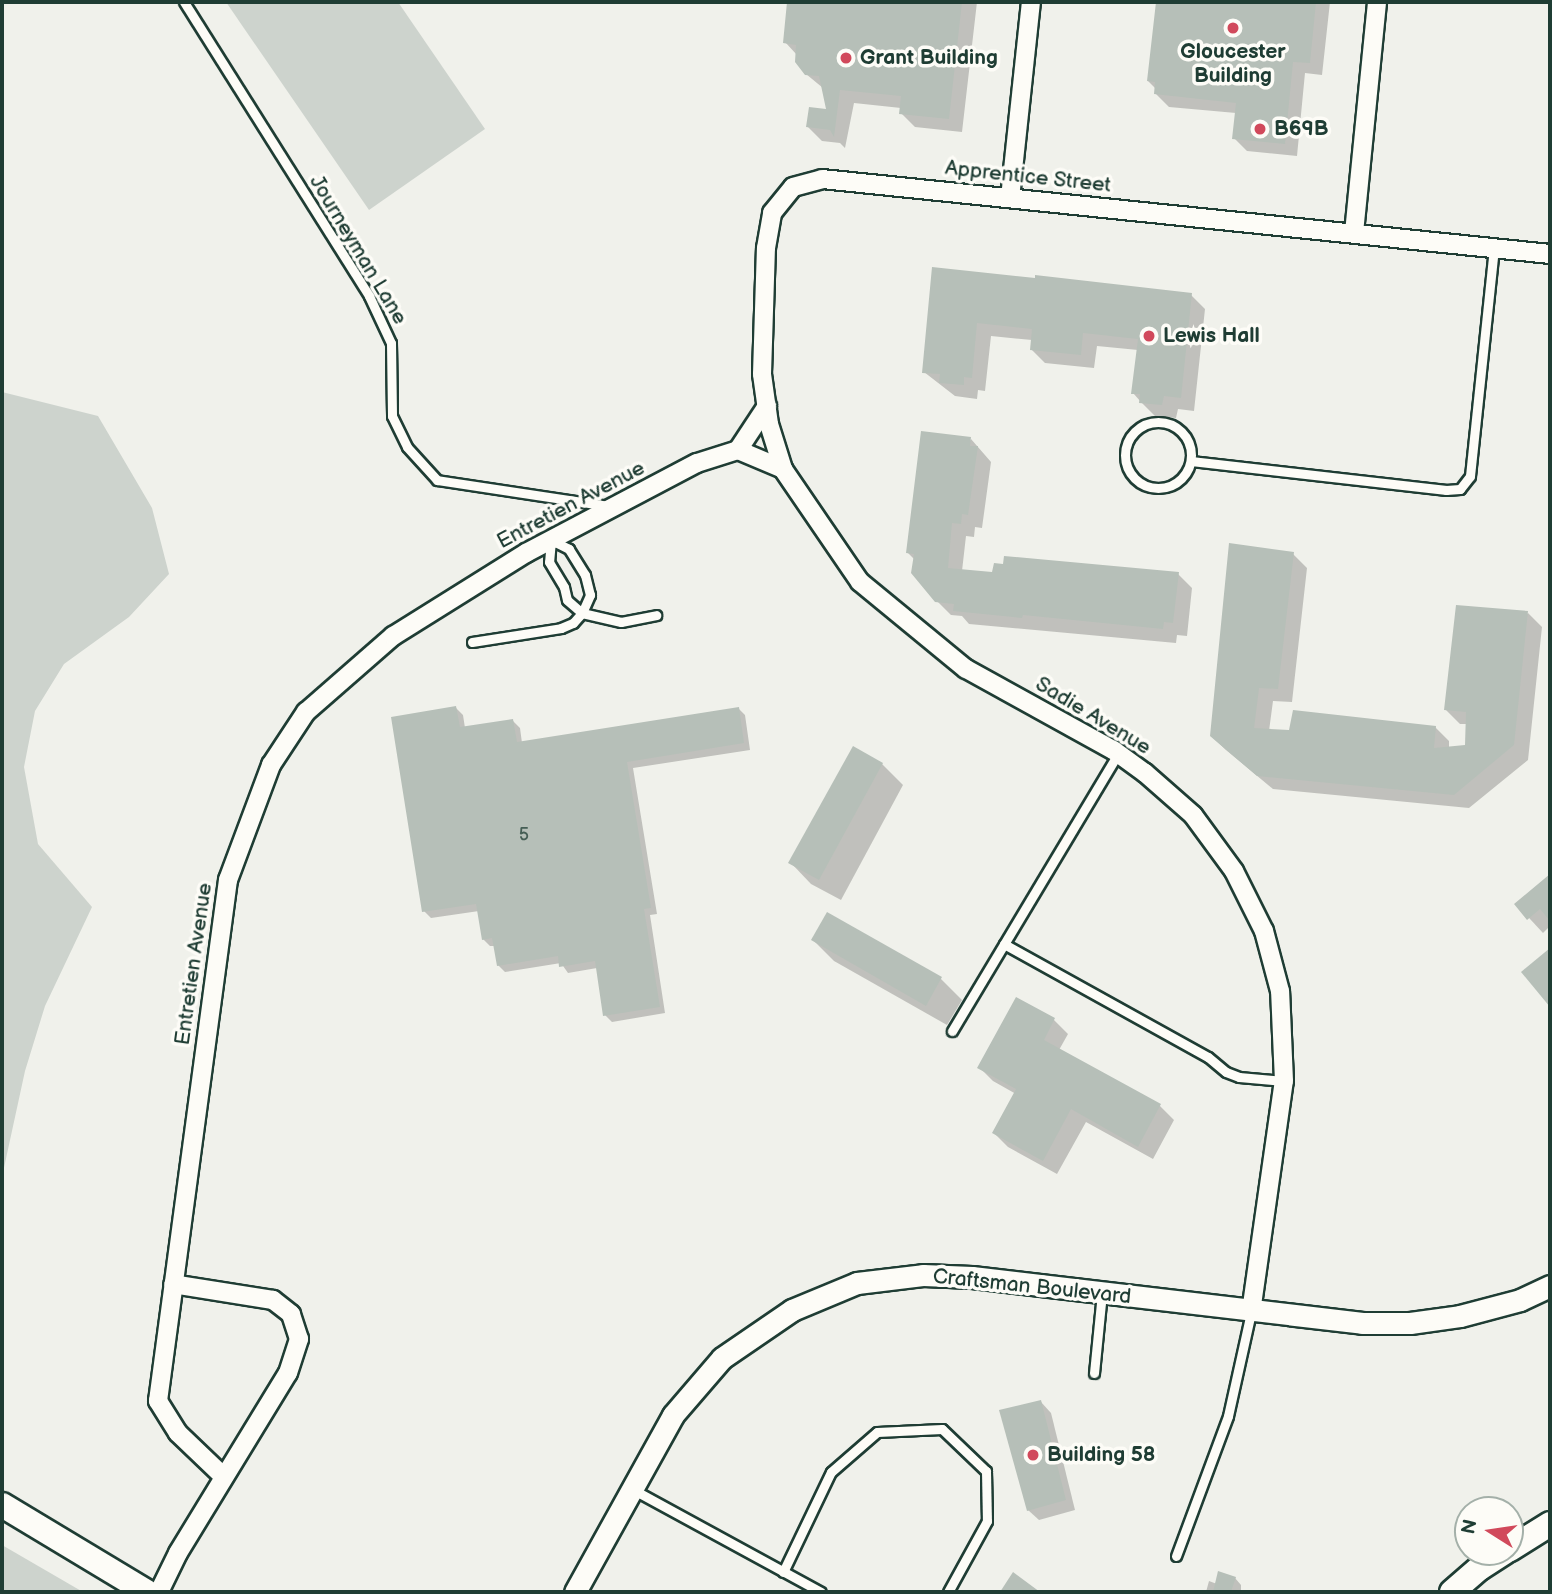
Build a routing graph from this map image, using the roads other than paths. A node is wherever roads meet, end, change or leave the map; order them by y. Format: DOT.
graph roads {
  1 [pos="184,2"];
  2 [pos="1031,2"];
  3 [pos="1377,2"];
  4 [pos="1010,198"];
  5 [pos="1354,233"];
  6 [pos="1494,248"];
  7 [pos="1550,254"];
  8 [pos="766,406"];
  9 [pos="738,450"];
  10 [pos="1191,461"];
  11 [pos="783,469"];
  12 [pos="614,506"];
  13 [pos="551,540"];
  14 [pos="582,613"];
  15 [pos="656,615"];
  16 [pos="472,642"];
  17 [pos="1118,754"];
  18 [pos="1004,944"];
  19 [pos="952,1031"];
  20 [pos="1284,1081"];
  21 [pos="173,1284"];
  22 [pos="1550,1286"];
  23 [pos="1102,1293"];
  24 [pos="1251,1312"];
  25 [pos="1094,1373"];
  26 [pos="225,1476"];
  27 [pos="631,1489"];
  28 [pos="2,1506"];
  29 [pos="1550,1524"];
  30 [pos="1524,1540"];
  31 [pos="1176,1556"];
  32 [pos="1483,1566"];
  33 [pos="783,1572"];
  34 [pos="147,1592"];
  35 [pos="159,1592"];
  36 [pos="575,1592"];
  37 [pos="821,1592"];
  38 [pos="947,1592"];
  39 [pos="1452,1592"];
  1 -- 12 [label="lane, Journeyman Lane"];
  2 -- 4 [label="street"];
  3 -- 5 [label="street"];
  4 -- 5 [label="street, Apprentice Street"];
  4 -- 8 [label="street, Apprentice Street"];
  5 -- 6 [label="street, Apprentice Street"];
  6 -- 7 [label="street, Apprentice Street"];
  6 -- 10 [label="lane"];
  8 -- 9 [label="street"];
  8 -- 11 [label="street, Apprentice Street"];
  9 -- 11 [label="street"];
  9 -- 12 [label="street, Entretien Avenue"];
  10 -- 10 [label="lane"];
  11 -- 17 [label="street, Sadie Avenue"];
  12 -- 13 [label="street, Entretien Avenue"];
  13 -- 14 [label="lane"];
  13 -- 14 [label="lane"];
  13 -- 21 [label="street, Entretien Avenue"];
  14 -- 15 [label="lane"];
  14 -- 16 [label="lane"];
  17 -- 18 [label="lane"];
  17 -- 20 [label="street, Sadie Avenue"];
  18 -- 19 [label="lane"];
  18 -- 20 [label="lane"];
  20 -- 24 [label="street, Sadie Avenue"];
  21 -- 26 [label="street, Entretien Avenue"];
  21 -- 26 [label="street"];
  22 -- 24 [label="street, Craftsman Boulevard"];
  23 -- 24 [label="street, Craftsman Boulevard"];
  23 -- 25 [label="lane"];
  23 -- 27 [label="street, Craftsman Boulevard"];
  24 -- 31 [label="lane"];
  26 -- 35 [label="street"];
  27 -- 33 [label="lane"];
  27 -- 36 [label="street, Craftsman Boulevard"];
  28 -- 34 [label="main road"];
  29 -- 30 [label="main road"];
  32 -- 39 [label="main road"];
  33 -- 37 [label="lane"];
  33 -- 38 [label="lane"];
}
